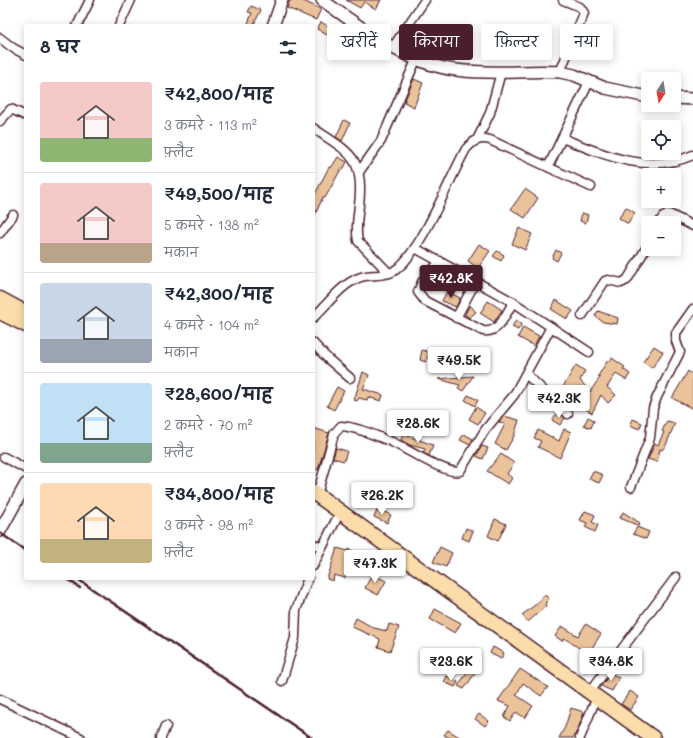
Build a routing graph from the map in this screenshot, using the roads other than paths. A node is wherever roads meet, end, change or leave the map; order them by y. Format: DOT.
graph roads {
  1 [pos="90,0"];
  2 [pos="131,0"];
  3 [pos="282,0"];
  4 [pos="322,0"];
  5 [pos="425,0"];
  6 [pos="563,0"];
  7 [pos="78,24"];
  8 [pos="120,24"];
  9 [pos="274,24"];
  10 [pos="0,38"];
  11 [pos="393,47"];
  12 [pos="399,50"];
  13 [pos="24,54"];
  14 [pos="416,60"];
  15 [pos="501,72"];
  16 [pos="560,72"];
  17 [pos="589,82"];
  18 [pos="641,96"];
  19 [pos="681,98"];
  20 [pos="693,99"];
  21 [pos="24,115"];
  22 [pos="0,121"];
  23 [pos="315,129"];
  24 [pos="562,138"];
  25 [pos="477,140"];
  26 [pos="693,155"];
  27 [pos="548,167"];
  28 [pos="359,172"];
  29 [pos="591,187"];
  30 [pos="13,215"];
  31 [pos="681,220"];
  32 [pos="693,226"];
  33 [pos="0,234"];
  34 [pos="414,248"];
  35 [pos="641,256"];
  36 [pos="440,261"];
  37 [pos="389,274"];
  38 [pos="476,280"];
  39 [pos="0,299"];
  40 [pos="513,302"];
  41 [pos="693,309"];
  42 [pos="0,312"];
  43 [pos="24,312"];
  44 [pos="315,316"];
  45 [pos="582,316"];
  46 [pos="456,318"];
  47 [pos="24,324"];
  48 [pos="551,327"];
  49 [pos="315,345"];
  50 [pos="589,352"];
  51 [pos="526,374"];
  52 [pos="350,378"];
  53 [pos="568,414"];
  54 [pos="4,458"];
  55 [pos="24,468"];
  56 [pos="631,487"];
  57 [pos="24,488"];
  58 [pos="315,494"];
  59 [pos="315,498"];
  60 [pos="315,498"];
  61 [pos="336,520"];
  62 [pos="0,530"];
  63 [pos="315,545"];
  64 [pos="322,547"];
  65 [pos="315,562"];
  66 [pos="676,577"];
  67 [pos="307,580"];
  68 [pos="282,681"];
  69 [pos="0,699"];
  70 [pos="591,700"];
  71 [pos="166,726"];
  72 [pos="81,738"];
  73 [pos="161,738"];
  74 [pos="580,738"];
  75 [pos="636,738"];
  76 [pos="653,738"];
  1 -- 7 [label="street"];
  2 -- 8 [label="street"];
  3 -- 9 [label="street"];
  4 -- 11 [label="street"];
  5 -- 11 [label="street"];
  6 -- 16 [label="street"];
  10 -- 13 [label="street"];
  11 -- 12 [label="street"];
  14 -- 15 [label="street"];
  14 -- 28 [label="street"];
  15 -- 16 [label="street"];
  15 -- 25 [label="street"];
  16 -- 17 [label="street"];
  17 -- 18 [label="street"];
  17 -- 24 [label="street"];
  19 -- 20 [label="street"];
  21 -- 22 [label="street"];
  23 -- 28 [label="street"];
  24 -- 26 [label="street"];
  24 -- 27 [label="street"];
  25 -- 27 [label="street"];
  25 -- 34 [label="street"];
  27 -- 29 [label="street"];
  28 -- 37 [label="street"];
  30 -- 33 [label="street"];
  31 -- 32 [label="street"];
  34 -- 36 [label="street"];
  34 -- 37 [label="street"];
  35 -- 45 [label="street"];
  36 -- 38 [label="street"];
  36 -- 46 [label="street"];
  37 -- 44 [label="street"];
  38 -- 40 [label="street"];
  38 -- 46 [label="street"];
  39 -- 43 [label="highway"];
  40 -- 46 [label="street"];
  40 -- 48 [label="street"];
  41 -- 56 [label="street"];
  42 -- 47 [label="highway"];
  48 -- 50 [label="street"];
  48 -- 51 [label="street"];
  49 -- 52 [label="street"];
  51 -- 53 [label="street"];
  51 -- 58 [label="street"];
  54 -- 55 [label="street"];
  57 -- 62 [label="street"];
  59 -- 61 [label="highway"];
  60 -- 70 [label="highway"];
  61 -- 64 [label="street"];
  61 -- 70 [label="highway"];
  63 -- 64 [label="street"];
  64 -- 65 [label="street"];
  66 -- 70 [label="street"];
  67 -- 68 [label="street"];
  69 -- 72 [label="street"];
  70 -- 74 [label="street"];
  70 -- 75 [label="highway"];
  70 -- 76 [label="highway"];
  71 -- 73 [label="street"];
}
